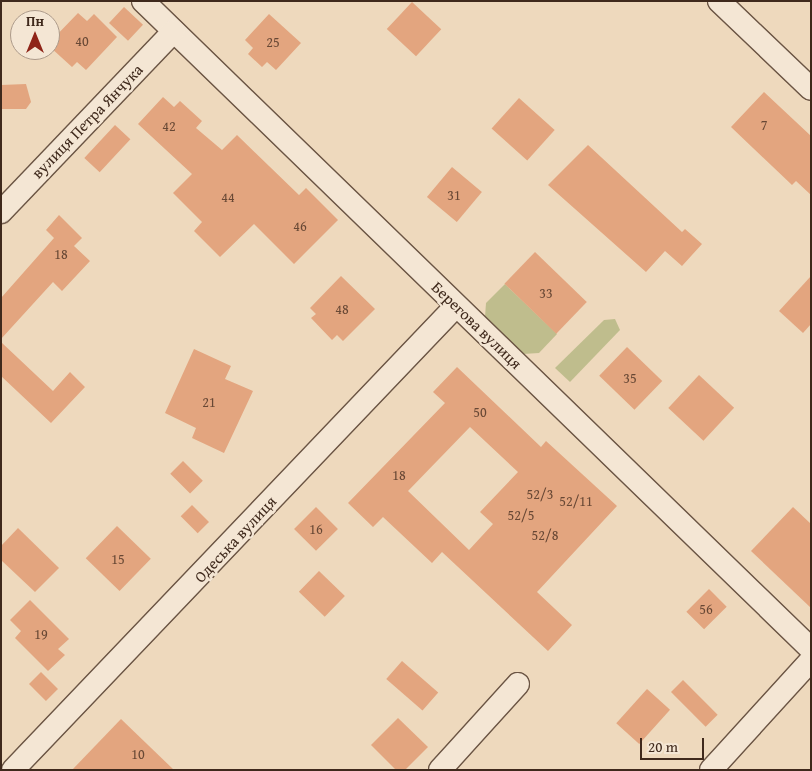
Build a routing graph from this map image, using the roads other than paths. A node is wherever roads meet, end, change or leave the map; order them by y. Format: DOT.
graph roads {
  1 [pos="143,1"];
  2 [pos="719,1"];
  3 [pos="174,31"];
  4 [pos="811,89"];
  5 [pos="1,212"];
  6 [pos="456,306"];
  7 [pos="811,649"];
  8 [pos="811,660"];
  9 [pos="518,684"];
  10 [pos="13,770"];
  11 [pos="440,770"];
  12 [pos="711,770"];
  1 -- 3 [label="street, Берегова вулиця"];
  2 -- 4 [label="street"];
  3 -- 5 [label="street, вулиця Петра Янчука"];
  3 -- 6 [label="street, Берегова вулиця"];
  6 -- 7 [label="street, Берегова вулиця"];
  6 -- 10 [label="street, Одеська вулиця"];
  8 -- 12 [label="street"];
  9 -- 11 [label="street"];
}
